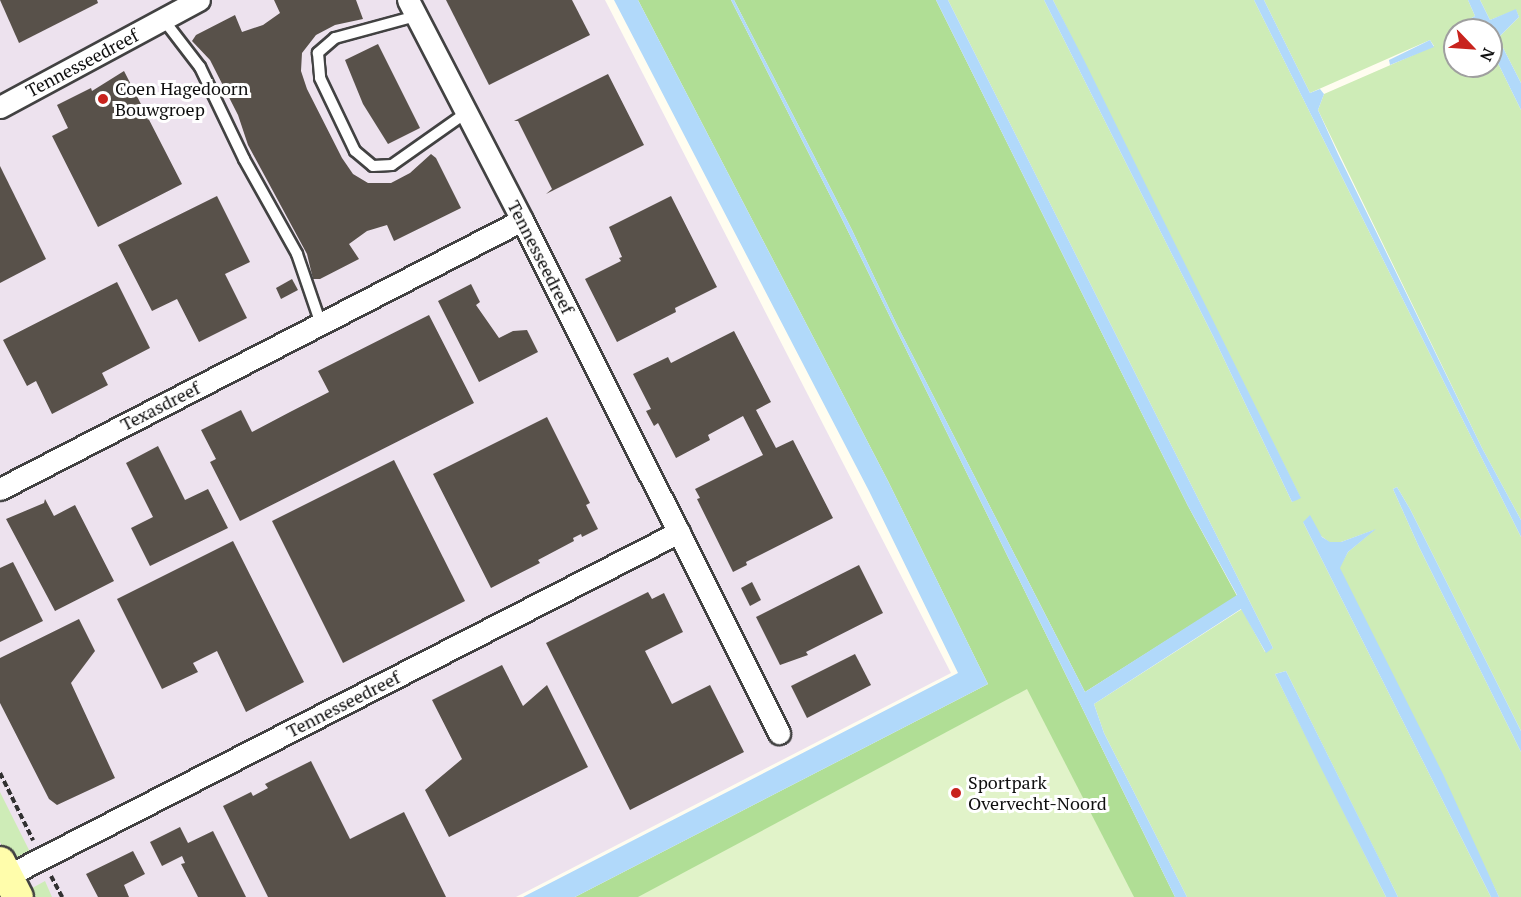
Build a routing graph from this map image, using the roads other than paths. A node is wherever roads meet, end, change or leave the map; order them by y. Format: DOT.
graph roads {
  1 [pos="199,0"];
  2 [pos="412,8"];
  3 [pos="163,19"];
  4 [pos="0,107"];
  5 [pos="467,112"];
  6 [pos="522,220"];
  7 [pos="321,324"];
  8 [pos="0,489"];
  9 [pos="679,532"];
  10 [pos="779,733"];
  11 [pos="8,878"];
  1 -- 3 [label="street, Tennesseedreef"];
  2 -- 5 [label="street, Tennesseedreef"];
  2 -- 5 [label="lane, Tennesseedreef"];
  3 -- 4 [label="street, Tennesseedreef"];
  3 -- 7 [label="lane"];
  5 -- 6 [label="street, Tennesseedreef"];
  6 -- 7 [label="street, Texasdreef"];
  6 -- 9 [label="street, Tennesseedreef"];
  7 -- 8 [label="street, Texasdreef"];
  9 -- 10 [label="street, Tennesseedreef"];
  9 -- 11 [label="street, Tennesseedreef"];
}
